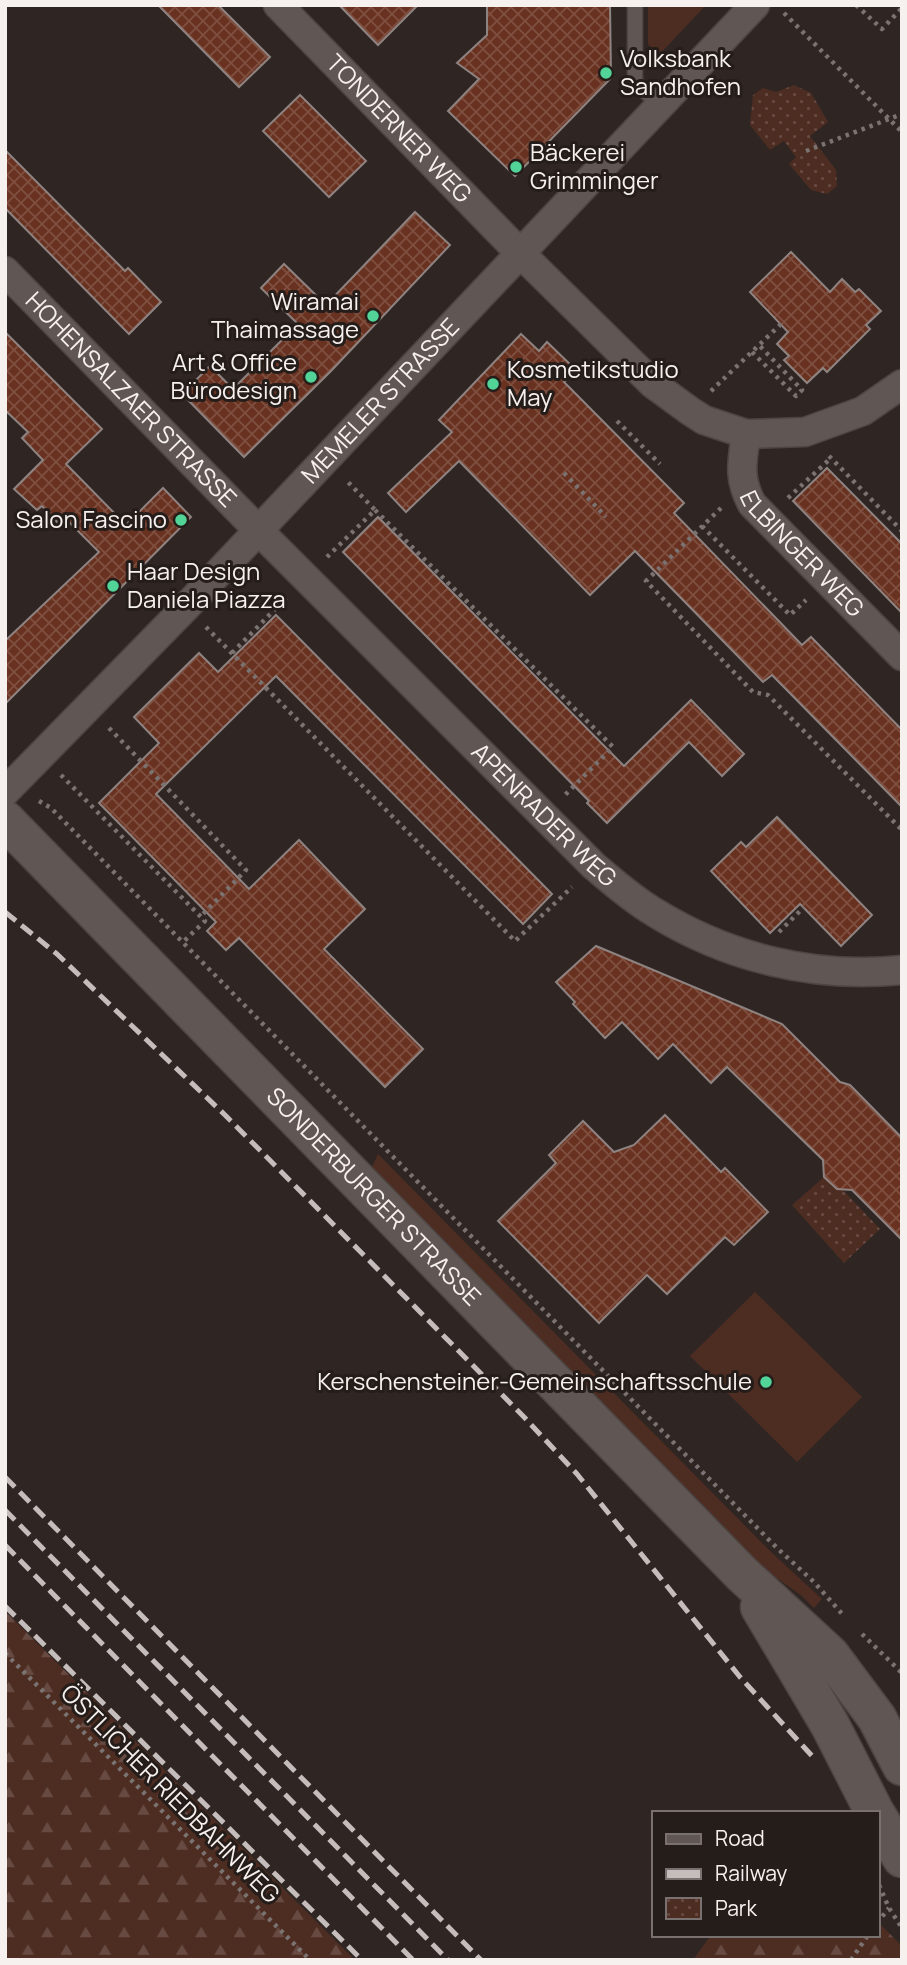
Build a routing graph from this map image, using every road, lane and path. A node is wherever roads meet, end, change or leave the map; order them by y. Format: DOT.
graph roads {
  1 [pos="278,5"];
  2 [pos="635,5"];
  3 [pos="755,5"];
  4 [pos="776,5"];
  5 [pos="856,5"];
  6 [pos="902,8"];
  7 [pos="660,105"];
  8 [pos="902,114"];
  9 [pos="889,119"];
  10 [pos="902,132"];
  11 [pos="806,151"];
  12 [pos="520,253"];
  13 [pos="5,271"];
  14 [pos="781,324"];
  15 [pos="759,345"];
  16 [pos="752,352"];
  17 [pos="902,384"];
  18 [pos="690,411"];
  19 [pos="617,421"];
  20 [pos="805,432"];
  21 [pos="746,435"];
  22 [pos="831,458"];
  23 [pos="325,459"];
  24 [pos="660,464"];
  25 [pos="564,473"];
  26 [pos="744,488"];
  27 [pos="375,509"];
  28 [pos="606,517"];
  29 [pos="766,518"];
  30 [pos="702,526"];
  31 [pos="258,530"];
  32 [pos="902,531"];
  33 [pos="306,578"];
  34 [pos="826,580"];
  35 [pos="186,607"];
  36 [pos="232,653"];
  37 [pos="902,656"];
  38 [pos="89,707"];
  39 [pos="42,756"];
  40 [pos="8,799"];
  41 [pos="544,816"];
  42 [pos="902,830"];
  43 [pos="594,866"];
  44 [pos="201,916"];
  45 [pos="183,943"];
  46 [pos="902,970"];
  47 [pos="742,1574"];
  48 [pos="849,1622"];
  49 [pos="858,1630"];
  50 [pos="5,1653"];
  51 [pos="902,1673"];
  52 [pos="900,1760"];
  53 [pos="871,1804"];
  54 [pos="879,1818"];
  55 [pos="902,1858"];
  56 [pos="879,1886"];
  57 [pos="889,1908"];
  58 [pos="879,1920"];
  59 [pos="902,1928"];
  60 [pos="867,1937"];
  61 [pos="310,1960"];
  62 [pos="851,1960"];
  1 -- 12 [label="street, TONDERNER WEG"];
  2 -- 7 [label="lane"];
  3 -- 7 [label="street, MEMELER STRASSE"];
  4 -- 9 [label="path"];
  5 -- 6 [label="path"];
  7 -- 12 [label="street, MEMELER STRASSE"];
  8 -- 9 [label="path"];
  9 -- 10 [label="path"];
  9 -- 11 [label="path"];
  12 -- 18 [label="street, TONDERNER WEG"];
  12 -- 23 [label="street, MEMELER STRASSE"];
  13 -- 31 [label="street, HOHENSALZAER STRASSE"];
  14 -- 15 [label="path"];
  15 -- 16 [label="path"];
  15 -- 16 [label="path"];
  16 -- 18 [label="path"];
  17 -- 20 [label="street"];
  18 -- 21 [label="street, TONDERNER WEG"];
  19 -- 24 [label="path"];
  20 -- 21 [label="street"];
  20 -- 22 [label="path"];
  21 -- 26 [label="street, ELBINGER WEG"];
  22 -- 29 [label="path"];
  22 -- 32 [label="path"];
  23 -- 27 [label="path"];
  23 -- 31 [label="street, MEMELER STRASSE"];
  25 -- 28 [label="path"];
  26 -- 29 [label="street, ELBINGER WEG"];
  26 -- 30 [label="path"];
  27 -- 33 [label="path"];
  27 -- 41 [label="path"];
  29 -- 34 [label="street, ELBINGER WEG"];
  30 -- 34 [label="path"];
  30 -- 42 [label="path"];
  31 -- 33 [label="street, APENRADER WEG"];
  31 -- 35 [label="street, MEMELER STRASSE"];
  33 -- 36 [label="path"];
  33 -- 41 [label="street, APENRADER WEG"];
  34 -- 37 [label="street, ELBINGER WEG"];
  35 -- 36 [label="path"];
  35 -- 38 [label="street, MEMELER STRASSE"];
  36 -- 43 [label="path"];
  38 -- 39 [label="street, MEMELER STRASSE"];
  38 -- 44 [label="path"];
  39 -- 40 [label="street, MEMELER STRASSE"];
  39 -- 44 [label="path"];
  40 -- 45 [label="path"];
  40 -- 47 [label="street, SONDERBURGER STRASSE"];
  41 -- 43 [label="street, APENRADER WEG"];
  43 -- 46 [label="street, APENRADER WEG"];
  44 -- 45 [label="path"];
  45 -- 48 [label="path"];
  47 -- 52 [label="street, SONDERBURGER STRASSE"];
  47 -- 53 [label="street, SONDERBURGER STRASSE"];
  49 -- 51 [label="path"];
  50 -- 61 [label="path, ÖSTLICHER RIEDBAHNWEG"];
  52 -- 53 [label="street"];
  54 -- 55 [label="street, SONDERBURGER STRASSE"];
  56 -- 57 [label="path"];
  57 -- 58 [label="path"];
  57 -- 59 [label="path"];
  60 -- 62 [label="path"];
}
